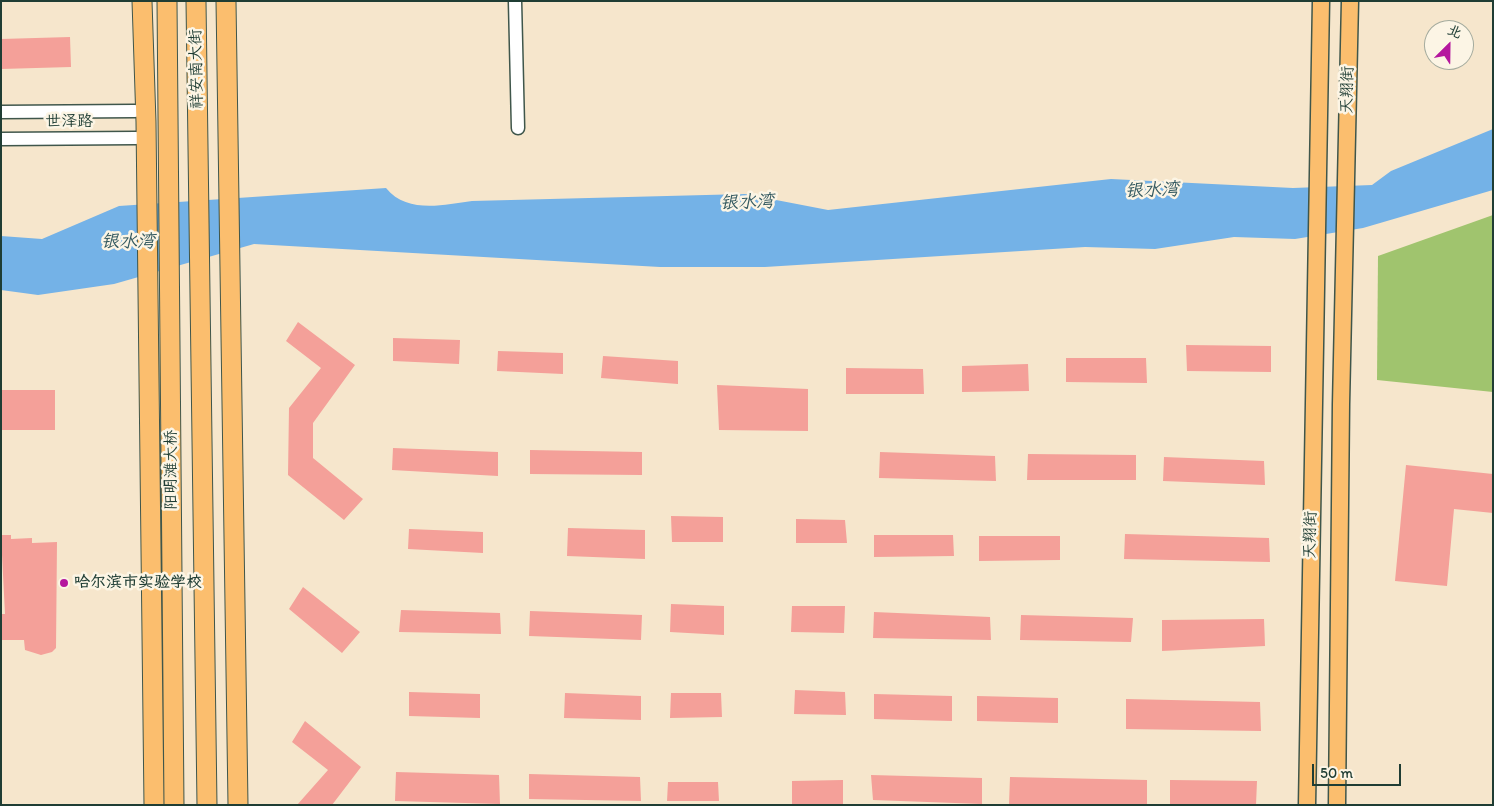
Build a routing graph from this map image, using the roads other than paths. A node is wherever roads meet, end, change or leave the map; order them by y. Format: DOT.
graph roads {
  1 [pos="134,1"];
  2 [pos="142,1"];
  3 [pos="167,1"];
  4 [pos="196,1"];
  5 [pos="226,1"];
  6 [pos="516,1"];
  7 [pos="1321,1"];
  8 [pos="1350,1"];
  9 [pos="135,110"];
  10 [pos="1,112"];
  11 [pos="518,128"];
  12 [pos="168,136"];
  13 [pos="198,137"];
  14 [pos="1,138"];
  15 [pos="136,138"];
  16 [pos="141,189"];
  17 [pos="143,310"];
  18 [pos="146,805"];
  19 [pos="154,805"];
  20 [pos="174,805"];
  21 [pos="207,805"];
  22 [pos="238,805"];
  23 [pos="1307,805"];
  24 [pos="1337,805"];
  1 -- 9 [label="highway"];
  2 -- 16 [label="highway"];
  3 -- 12 [label="highway, 祥安南大街"];
  4 -- 13 [label="highway, 祥安南大街"];
  5 -- 22 [label="highway"];
  6 -- 11 [label="street"];
  7 -- 23 [label="main road, 天翔街"];
  8 -- 24 [label="main road, 天翔街"];
  9 -- 10 [label="street, 世泽路"];
  9 -- 15 [label="highway"];
  12 -- 20 [label="highway, 阳明滩大桥"];
  13 -- 21 [label="highway, 阳明滩大桥"];
  14 -- 15 [label="street, 世泽路"];
  15 -- 16 [label="highway"];
  16 -- 17 [label="highway"];
  17 -- 18 [label="highway"];
  17 -- 19 [label="highway"];
}
